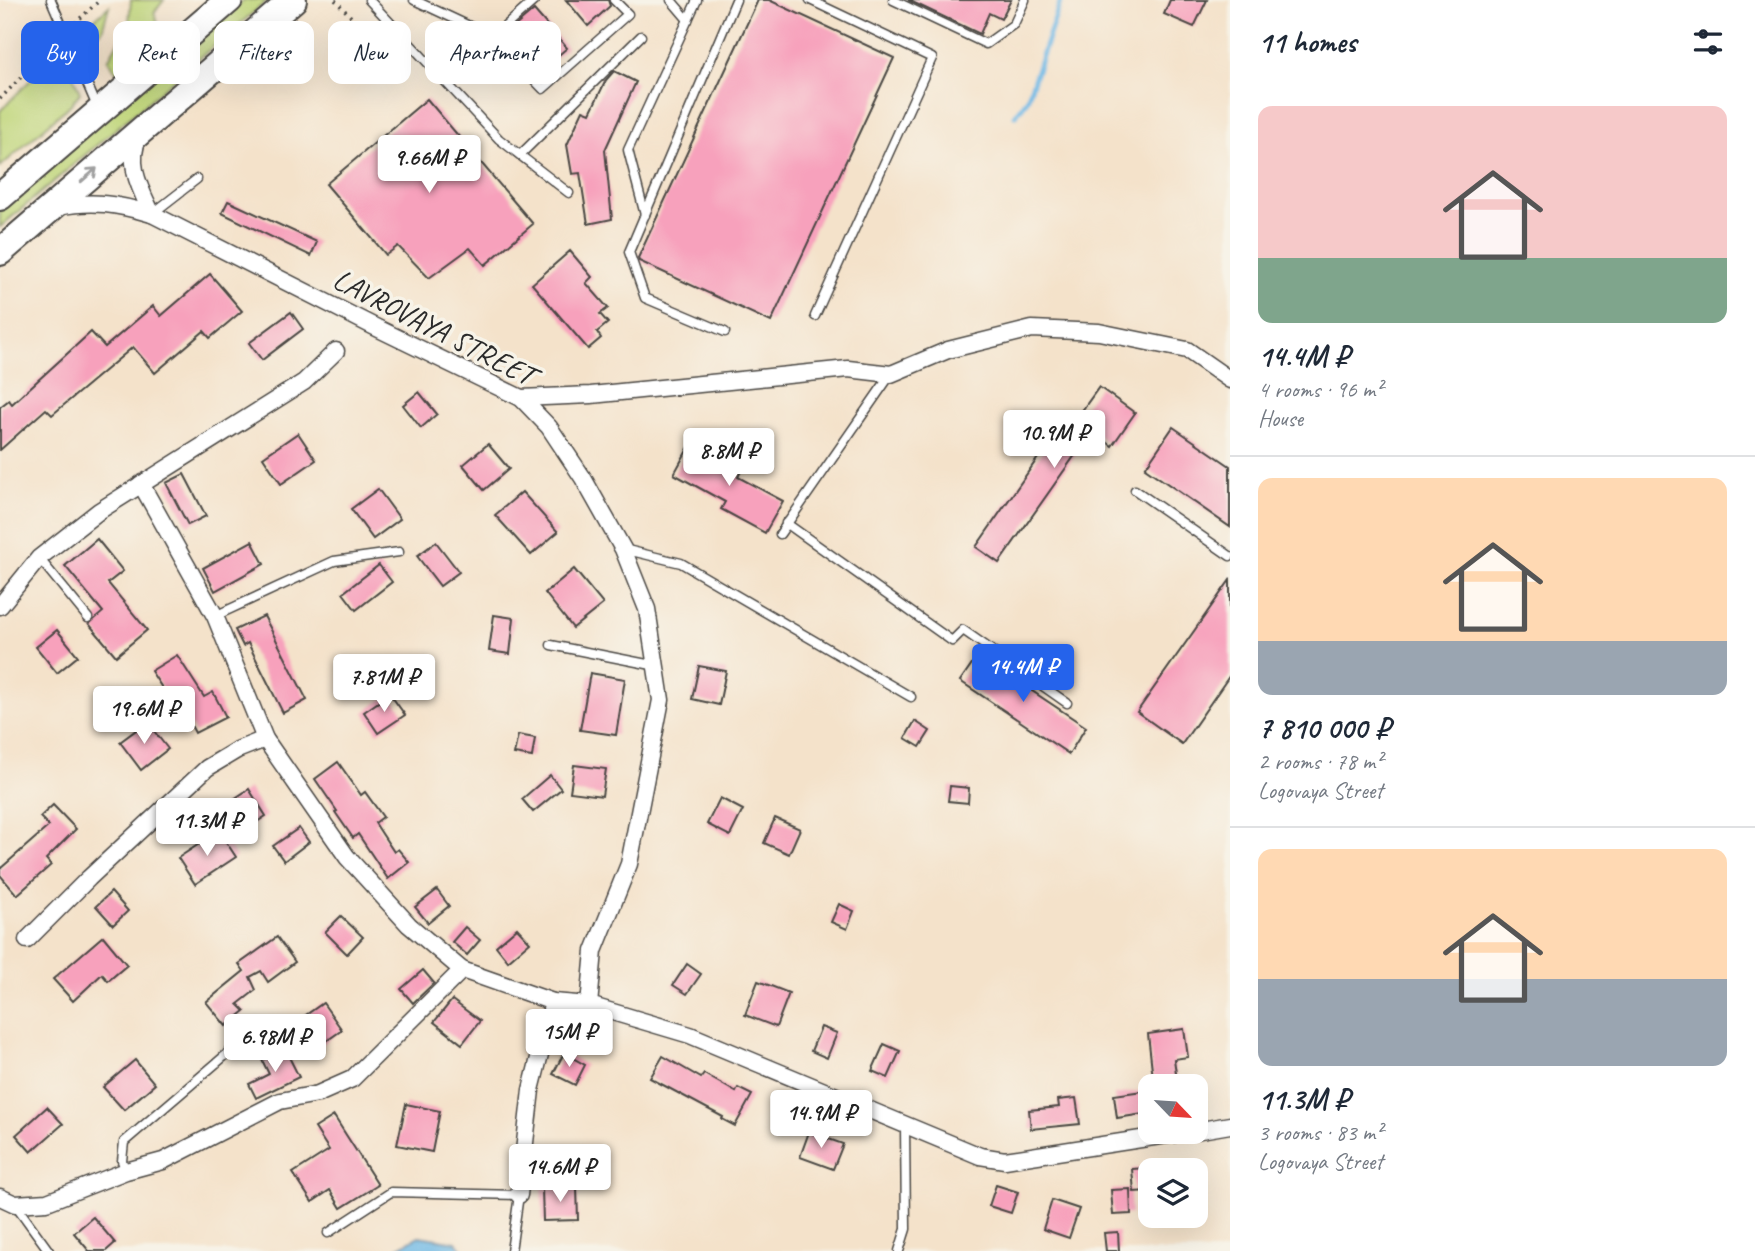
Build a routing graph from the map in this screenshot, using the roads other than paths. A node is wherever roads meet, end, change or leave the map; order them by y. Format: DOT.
graph roads {
  1 [pos="51,0"];
  2 [pos="229,0"];
  3 [pos="293,0"];
  4 [pos="369,0"];
  5 [pos="414,0"];
  6 [pos="535,0"];
  7 [pos="614,0"];
  8 [pos="671,0"];
  9 [pos="697,0"];
  10 [pos="736,0"];
  11 [pos="810,0"];
  12 [pos="893,0"];
  13 [pos="1025,0"];
  14 [pos="688,20"];
  15 [pos="459,21"];
  16 [pos="511,21"];
  17 [pos="641,36"];
  18 [pos="561,73"];
  19 [pos="99,112"];
  20 [pos="143,128"];
  21 [pos="520,155"];
  22 [pos="197,179"];
  23 [pos="569,192"];
  24 [pos="0,197"];
  25 [pos="51,208"];
  26 [pos="152,214"];
  27 [pos="645,215"];
  28 [pos="0,252"];
  29 [pos="815,316"];
  30 [pos="725,332"];
  31 [pos="336,351"];
  32 [pos="891,374"];
  33 [pos="1230,380"];
  34 [pos="521,398"];
  35 [pos="141,484"];
  36 [pos="1135,489"];
  37 [pos="786,523"];
  38 [pos="780,534"];
  39 [pos="623,549"];
  40 [pos="399,552"];
  41 [pos="1230,556"];
  42 [pos="38,558"];
  43 [pos="0,606"];
  44 [pos="215,616"];
  45 [pos="88,618"];
  46 [pos="551,645"];
  47 [pos="657,666"];
  48 [pos="911,696"];
  49 [pos="1067,703"];
  50 [pos="265,739"];
  51 [pos="27,940"];
  52 [pos="462,970"];
  53 [pos="553,1002"];
  54 [pos="589,1004"];
  55 [pos="234,1048"];
  56 [pos="905,1125"];
  57 [pos="1230,1125"];
  58 [pos="1208,1129"];
  59 [pos="1138,1139"];
  60 [pos="126,1171"];
  61 [pos="519,1195"];
  62 [pos="0,1197"];
  63 [pos="15,1204"];
  64 [pos="328,1233"];
  65 [pos="49,1251"];
  66 [pos="511,1251"];
  67 [pos="899,1251"];
  1 -- 19 [label="lane"];
  2 -- 19 [label="main road"];
  3 -- 20 [label="main road"];
  4 -- 21 [label="lane"];
  5 -- 15 [label="lane"];
  6 -- 16 [label="lane"];
  7 -- 18 [label="lane"];
  8 -- 14 [label="lane"];
  9 -- 14 [label="lane"];
  10 -- 27 [label="lane"];
  11 -- 29 [label="lane"];
  12 -- 13 [label="lane"];
  14 -- 27 [label="lane"];
  17 -- 21 [label="lane"];
  19 -- 24 [label="main road"];
  25 -- 20 [label="main road, one-way"];
  20 -- 26 [label="street"];
  21 -- 23 [label="lane"];
  22 -- 26 [label="lane"];
  25 -- 26 [label="street, LAVROVAYA STREET"];
  25 -- 28 [label="main road"];
  26 -- 34 [label="street, LAVROVAYA STREET"];
  27 -- 30 [label="lane"];
  31 -- 35 [label="street"];
  32 -- 33 [label="street"];
  32 -- 34 [label="street"];
  32 -- 37 [label="lane"];
  34 -- 39 [label="street, LAVROVAYA STREET"];
  35 -- 42 [label="street"];
  35 -- 44 [label="street"];
  36 -- 41 [label="lane"];
  37 -- 38 [label="lane"];
  37 -- 49 [label="lane"];
  39 -- 47 [label="street, LAVROVAYA STREET"];
  39 -- 48 [label="lane"];
  40 -- 44 [label="lane"];
  42 -- 43 [label="street"];
  42 -- 45 [label="lane"];
  44 -- 50 [label="street"];
  46 -- 47 [label="lane"];
  47 -- 54 [label="street, LAVROVAYA STREET"];
  50 -- 51 [label="street"];
  50 -- 52 [label="street"];
  52 -- 53 [label="street"];
  52 -- 60 [label="street"];
  53 -- 54 [label="street"];
  53 -- 61 [label="street"];
  54 -- 56 [label="street"];
  55 -- 60 [label="lane"];
  56 -- 59 [label="street"];
  56 -- 67 [label="lane"];
  57 -- 58 [label="street"];
  60 -- 63 [label="street"];
  61 -- 64 [label="lane"];
  61 -- 66 [label="lane"];
  62 -- 63 [label="street"];
  63 -- 65 [label="lane"];
}
